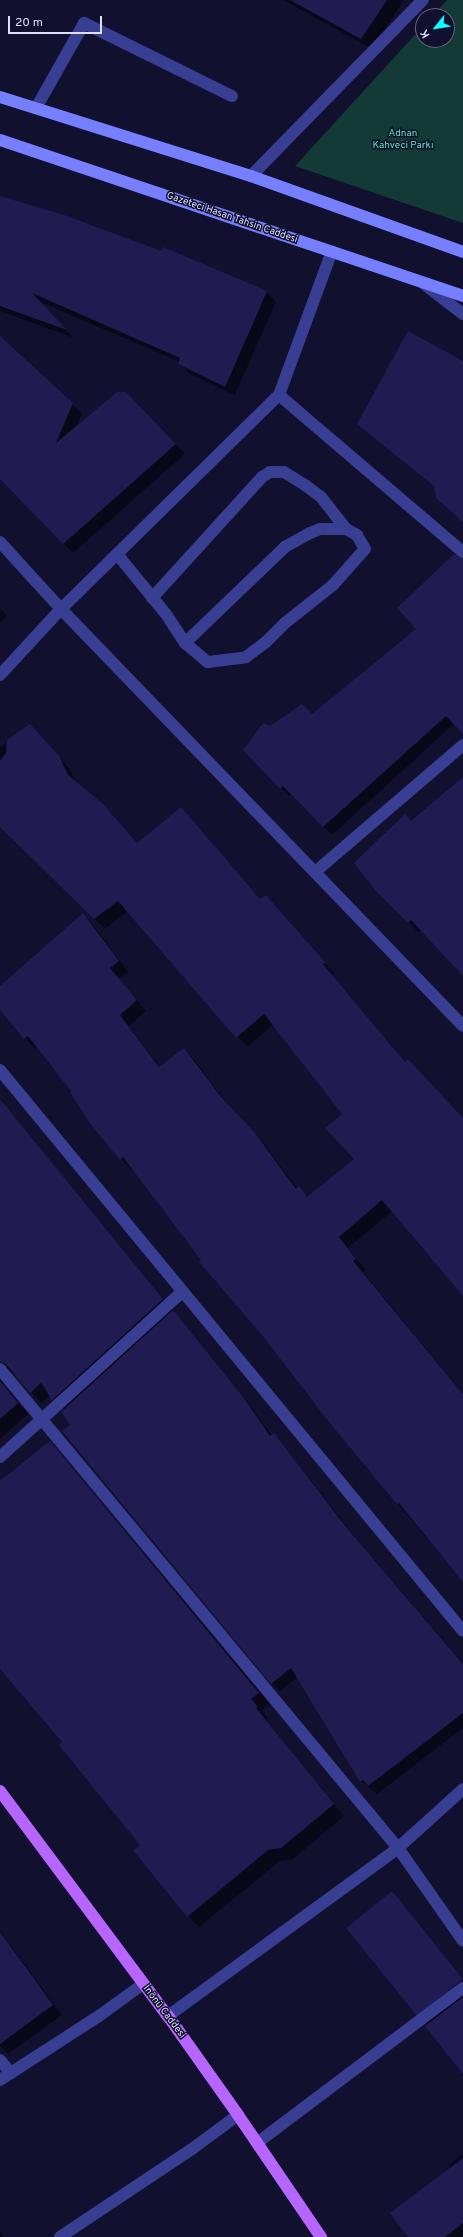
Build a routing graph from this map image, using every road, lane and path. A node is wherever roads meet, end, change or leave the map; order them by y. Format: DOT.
graph roads {
  1 [pos="423,0"];
  2 [pos="232,96"];
  3 [pos="0,97"];
  4 [pos="36,108"];
  5 [pos="0,140"];
  6 [pos="251,176"];
  7 [pos="332,251"];
  8 [pos="463,252"];
  9 [pos="422,282"];
  10 [pos="463,296"];
  11 [pos="463,314"];
  12 [pos="279,395"];
  13 [pos="346,529"];
  14 [pos="0,542"];
  15 [pos="463,552"];
  16 [pos="117,554"];
  17 [pos="152,598"];
  18 [pos="61,609"];
  19 [pos="185,642"];
  20 [pos="0,675"];
  21 [pos="463,745"];
  22 [pos="315,872"];
  23 [pos="463,1026"];
  24 [pos="0,1070"];
  25 [pos="182,1292"];
  26 [pos="0,1369"];
  27 [pos="42,1418"];
  28 [pos="0,1457"];
  29 [pos="463,1631"];
  30 [pos="463,1789"];
  31 [pos="0,1791"];
  32 [pos="398,1848"];
  33 [pos="463,1941"];
  34 [pos="143,1984"];
  35 [pos="463,1988"];
  36 [pos="168,2016"];
  37 [pos="0,2060"];
  38 [pos="11,2073"];
  39 [pos="0,2080"];
  40 [pos="238,2115"];
  41 [pos="257,2143"];
  42 [pos="60,2237"];
  43 [pos="321,2237"];
  1 -- 6 [label="street"];
  2 -- 4 [label="street"];
  3 -- 4 [label="main road"];
  4 -- 6 [label="main road"];
  5 -- 7 [label="main road, Gazeteci Hasan Tahsin Caddesi"];
  6 -- 8 [label="main road"];
  7 -- 9 [label="main road, Gazeteci Hasan Tahsin Caddesi"];
  7 -- 12 [label="street"];
  9 -- 10 [label="main road, Gazeteci Hasan Tahsin Caddesi"];
  9 -- 11 [label="street"];
  12 -- 15 [label="street"];
  12 -- 16 [label="street"];
  13 -- 17 [label="street"];
  13 -- 19 [label="street"];
  13 -- 19 [label="street"];
  14 -- 18 [label="street"];
  16 -- 17 [label="street"];
  16 -- 18 [label="street"];
  17 -- 19 [label="street"];
  18 -- 20 [label="street"];
  18 -- 22 [label="street"];
  21 -- 22 [label="street"];
  22 -- 23 [label="street"];
  24 -- 25 [label="street"];
  25 -- 27 [label="street"];
  25 -- 29 [label="street"];
  26 -- 27 [label="street"];
  27 -- 28 [label="street"];
  27 -- 32 [label="street"];
  30 -- 32 [label="street"];
  31 -- 34 [label="main road, İnönü Caddesi"];
  32 -- 33 [label="street"];
  32 -- 36 [label="street"];
  34 -- 36 [label="main road, İnönü Caddesi"];
  34 -- 38 [label="street"];
  35 -- 41 [label="street"];
  36 -- 40 [label="main road, İnönü Caddesi"];
  37 -- 38 [label="street"];
  38 -- 39 [label="street"];
  40 -- 41 [label="main road, İnönü Caddesi"];
  40 -- 42 [label="street"];
  41 -- 43 [label="main road, İnönü Caddesi"];
}
